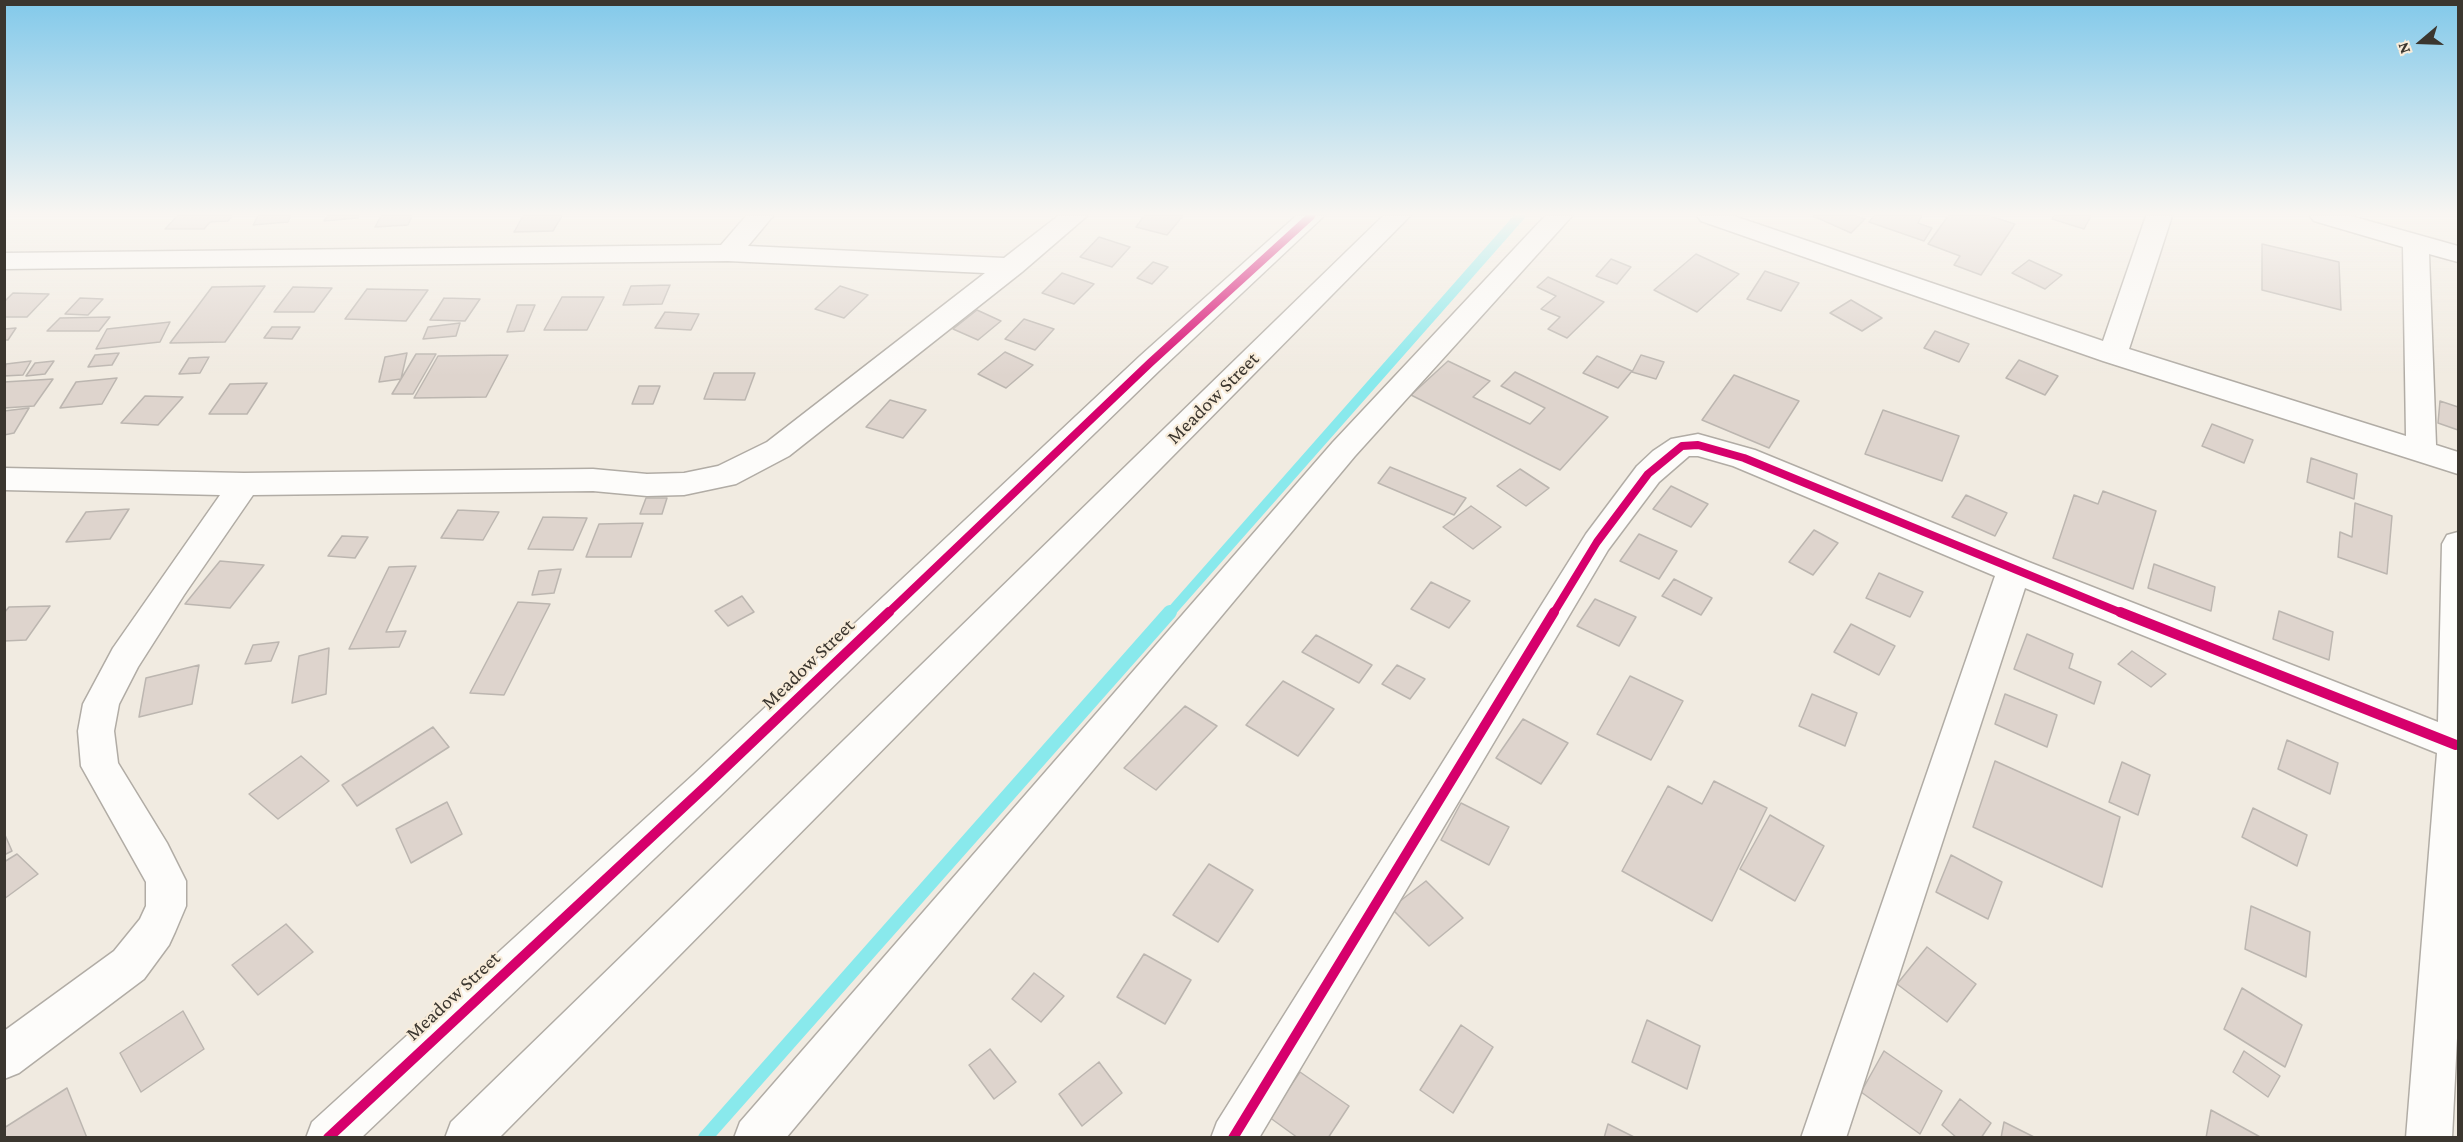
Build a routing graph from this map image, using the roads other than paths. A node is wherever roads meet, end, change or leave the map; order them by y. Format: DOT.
graph roads {
  1 [pos="1009,269"];
  2 [pos="1253,269"];
  3 [pos="1343,269"];
  4 [pos="1510,269"];
  5 [pos="1865,269"];
  6 [pos="2140,269"];
  7 [pos="2417,269"];
  8 [pos="2112,354"];
  9 [pos="2421,451"];
  10 [pos="2458,463"];
  11 [pos="4,479"];
  12 [pos="244,484"];
  13 [pos="2458,544"];
  14 [pos="2014,570"];
  15 [pos="2456,745"];
  16 [pos="4,1058"];
  17 [pos="328,1137"];
  18 [pos="467,1137"];
  19 [pos="756,1137"];
  20 [pos="1233,1137"];
  21 [pos="1823,1137"];
  22 [pos="2429,1137"];
  1 -- 12 [label="street"];
  2 -- 17 [label="street, Meadow Street"];
  3 -- 18 [label="street, Meadow Street"];
  4 -- 19 [label="street"];
  5 -- 8 [label="street"];
  6 -- 8 [label="street"];
  7 -- 9 [label="street"];
  8 -- 9 [label="street"];
  9 -- 10 [label="street"];
  11 -- 12 [label="street"];
  12 -- 16 [label="street"];
  13 -- 15 [label="street"];
  14 -- 15 [label="street"];
  14 -- 20 [label="street"];
  14 -- 21 [label="street"];
  15 -- 22 [label="street"];
}
